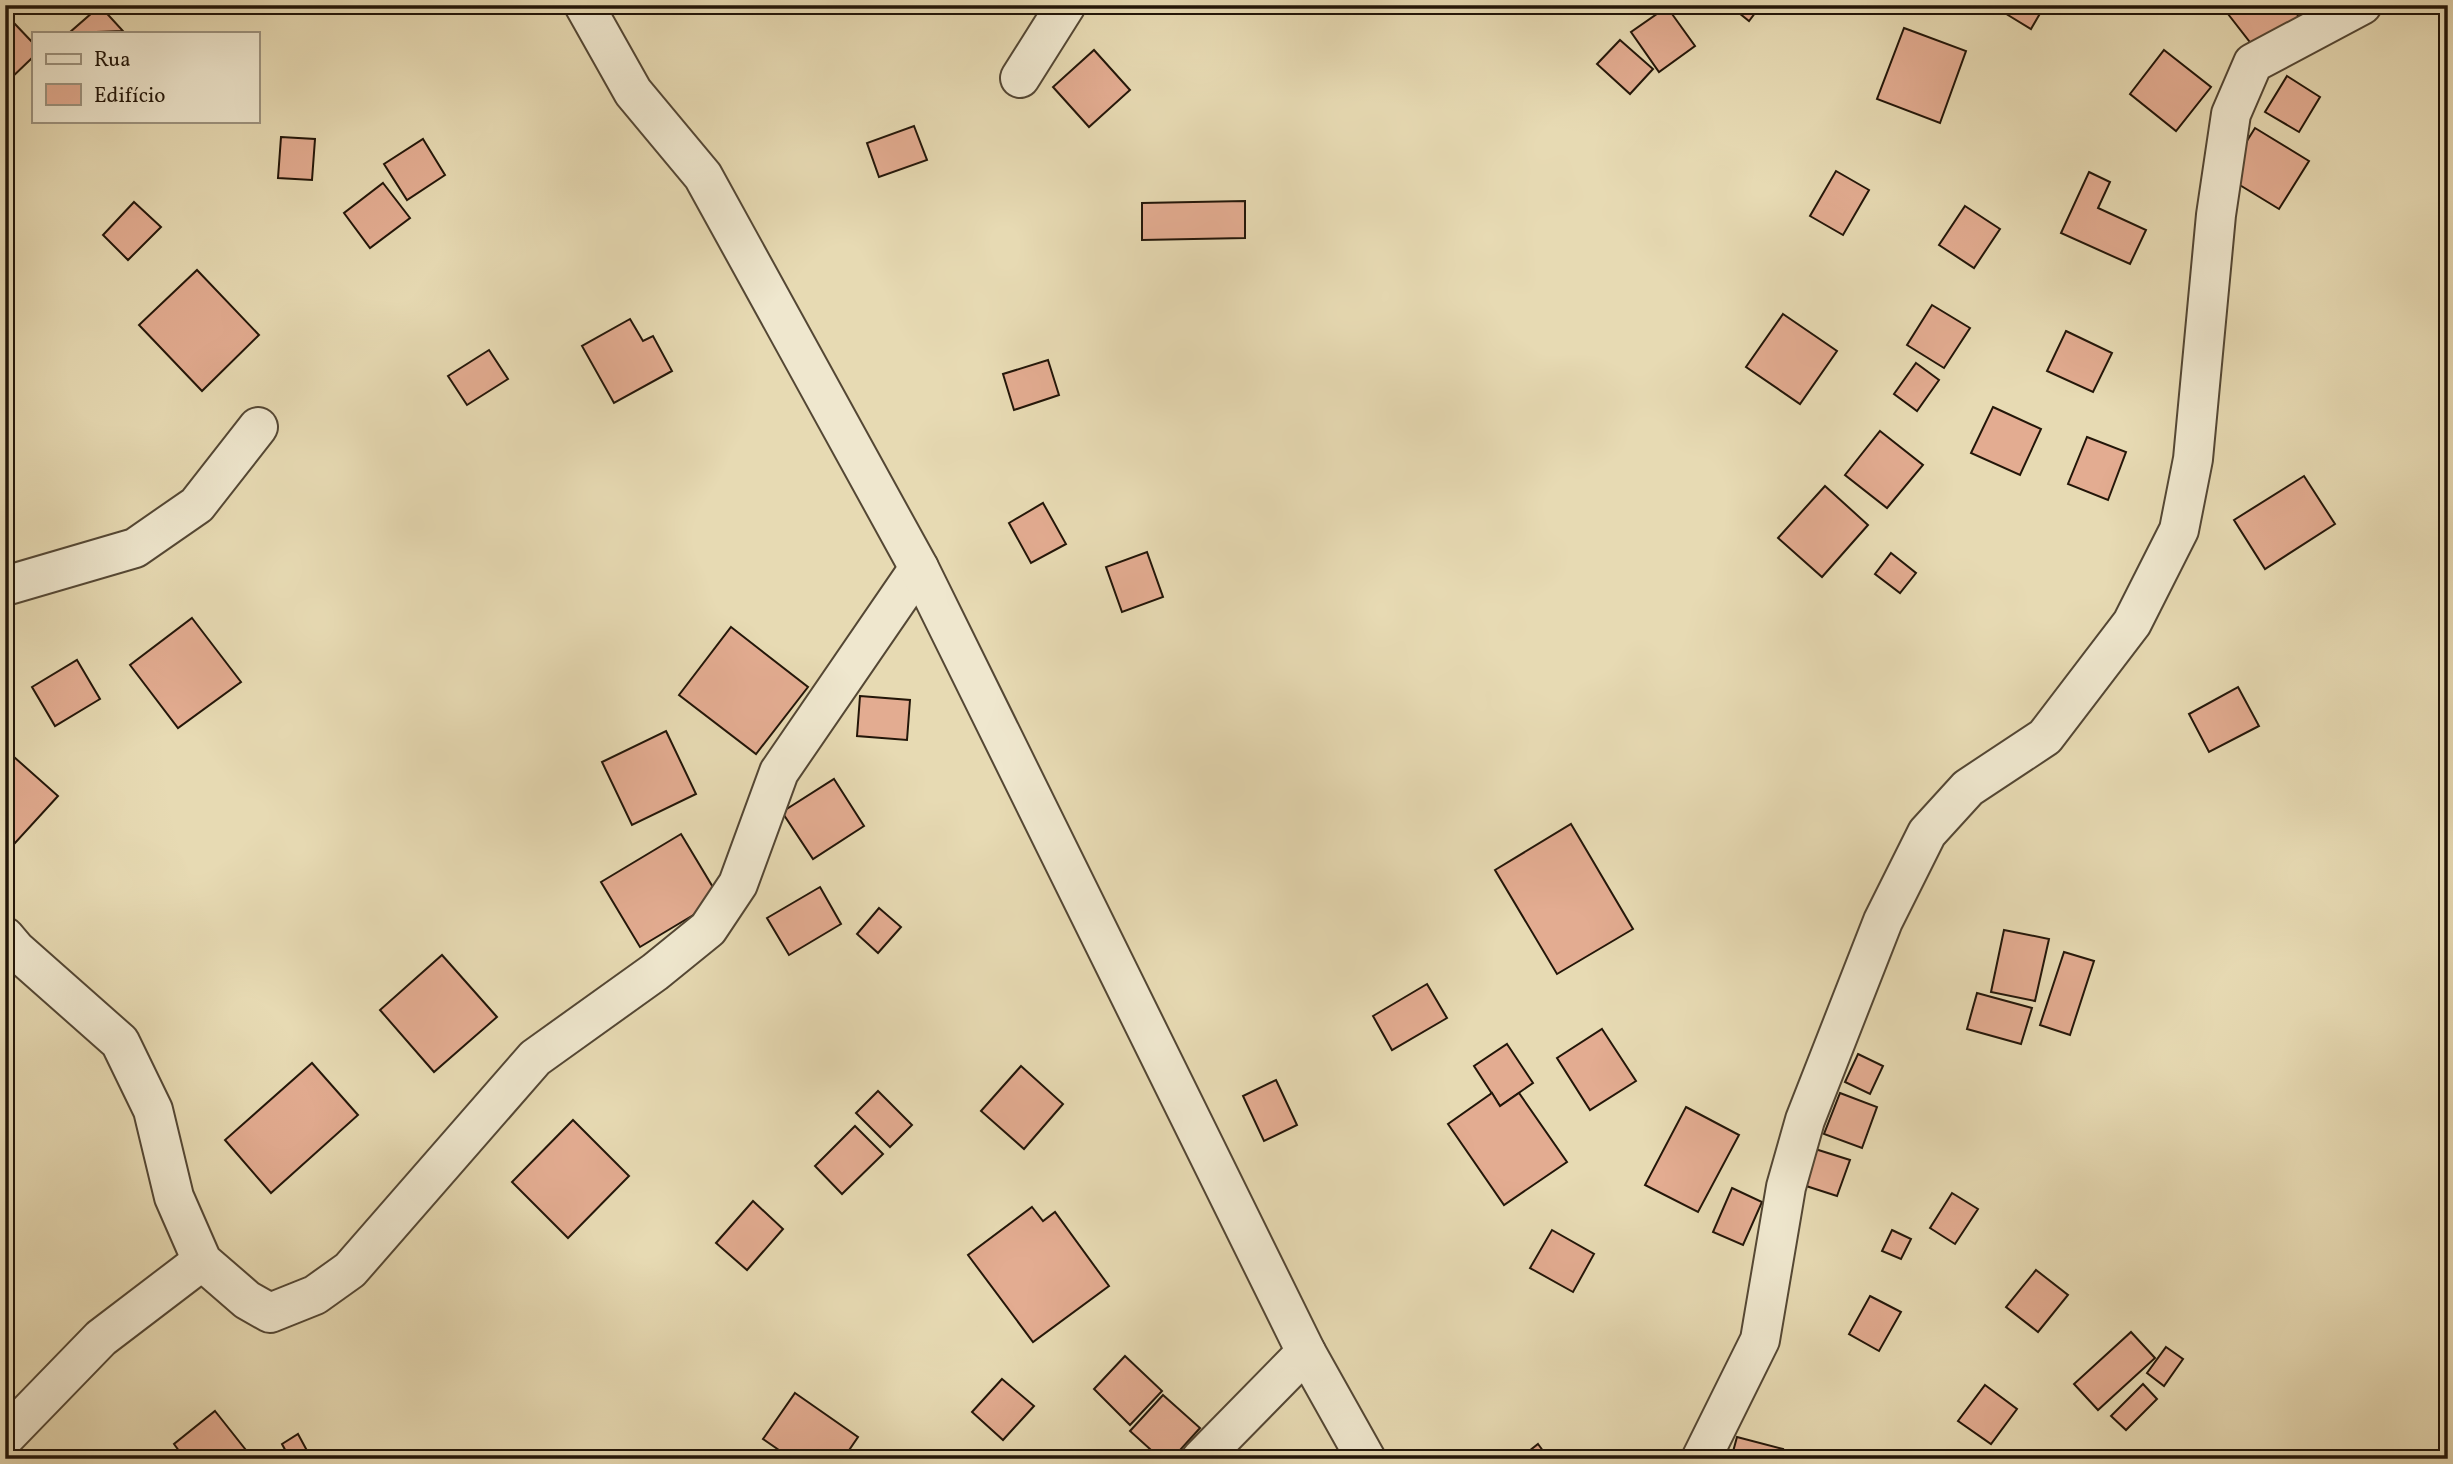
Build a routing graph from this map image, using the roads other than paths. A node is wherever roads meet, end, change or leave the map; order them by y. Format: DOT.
graph roads {
  1 [pos="584,5"];
  2 [pos="1066,5"];
  3 [pos="2362,5"];
  4 [pos="1020,78"];
  5 [pos="258,427"];
  6 [pos="919,568"];
  7 [pos="5,586"];
  8 [pos="5,937"];
  9 [pos="202,1261"];
  10 [pos="1306,1352"];
  11 [pos="5,1437"];
  12 [pos="1201,1459"];
  13 [pos="1366,1459"];
  14 [pos="1701,1459"];
  1 -- 6 [label="street"];
  2 -- 4 [label="street"];
  3 -- 14 [label="street"];
  5 -- 7 [label="street"];
  6 -- 9 [label="street"];
  6 -- 10 [label="street"];
  8 -- 9 [label="street"];
  9 -- 11 [label="street"];
  10 -- 12 [label="street"];
  10 -- 13 [label="street"];
}
